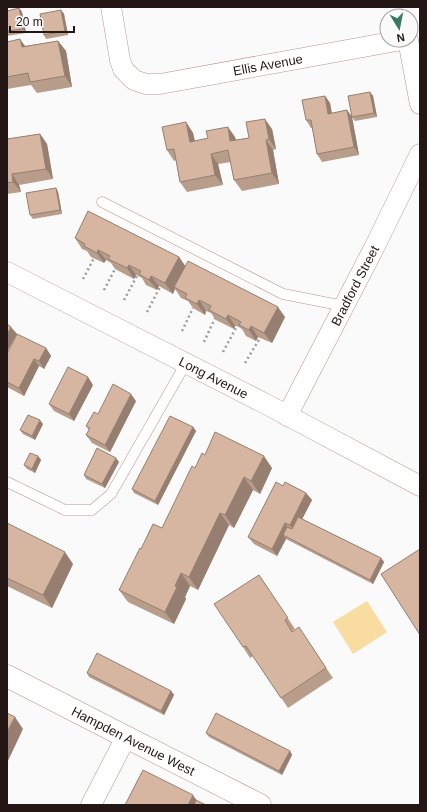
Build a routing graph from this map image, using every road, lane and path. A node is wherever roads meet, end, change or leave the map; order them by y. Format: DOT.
graph roads {
  1 [pos="111,7"];
  2 [pos="379,44"];
  3 [pos="410,48"];
  4 [pos="420,104"];
  5 [pos="420,154"];
  6 [pos="102,202"];
  7 [pos="94,258"];
  8 [pos="115,269"];
  9 [pos="7,272"];
  10 [pos="137,276"];
  11 [pos="83,279"];
  12 [pos="160,287"];
  13 [pos="104,290"];
  14 [pos="124,300"];
  15 [pos="344,306"];
  16 [pos="193,308"];
  17 [pos="147,312"];
  18 [pos="217,316"];
  19 [pos="237,326"];
  20 [pos="182,331"];
  21 [pos="260,338"];
  22 [pos="204,342"];
  23 [pos="223,352"];
  24 [pos="186,363"];
  25 [pos="245,363"];
  26 [pos="287,416"];
  27 [pos="7,482"];
  28 [pos="420,486"];
  29 [pos="7,676"];
  30 [pos="126,738"];
  31 [pos="91,805"];
  32 [pos="260,805"];
  1 -- 2 [label="street, Ellis Avenue"];
  3 -- 4 [label="street"];
  5 -- 15 [label="street, Bradford Street"];
  6 -- 15 [label="lane"];
  7 -- 11 [label="path"];
  8 -- 13 [label="path"];
  9 -- 24 [label="street, Long Avenue"];
  10 -- 14 [label="path"];
  12 -- 17 [label="path"];
  15 -- 26 [label="street, Bradford Street"];
  16 -- 20 [label="path"];
  18 -- 22 [label="path"];
  19 -- 23 [label="path"];
  21 -- 25 [label="path"];
  24 -- 26 [label="street, Long Avenue"];
  24 -- 27 [label="lane"];
  26 -- 28 [label="street, Long Avenue"];
  29 -- 30 [label="street, Hampden Avenue West"];
  30 -- 31 [label="street"];
  30 -- 32 [label="street, Hampden Avenue West"];
}
